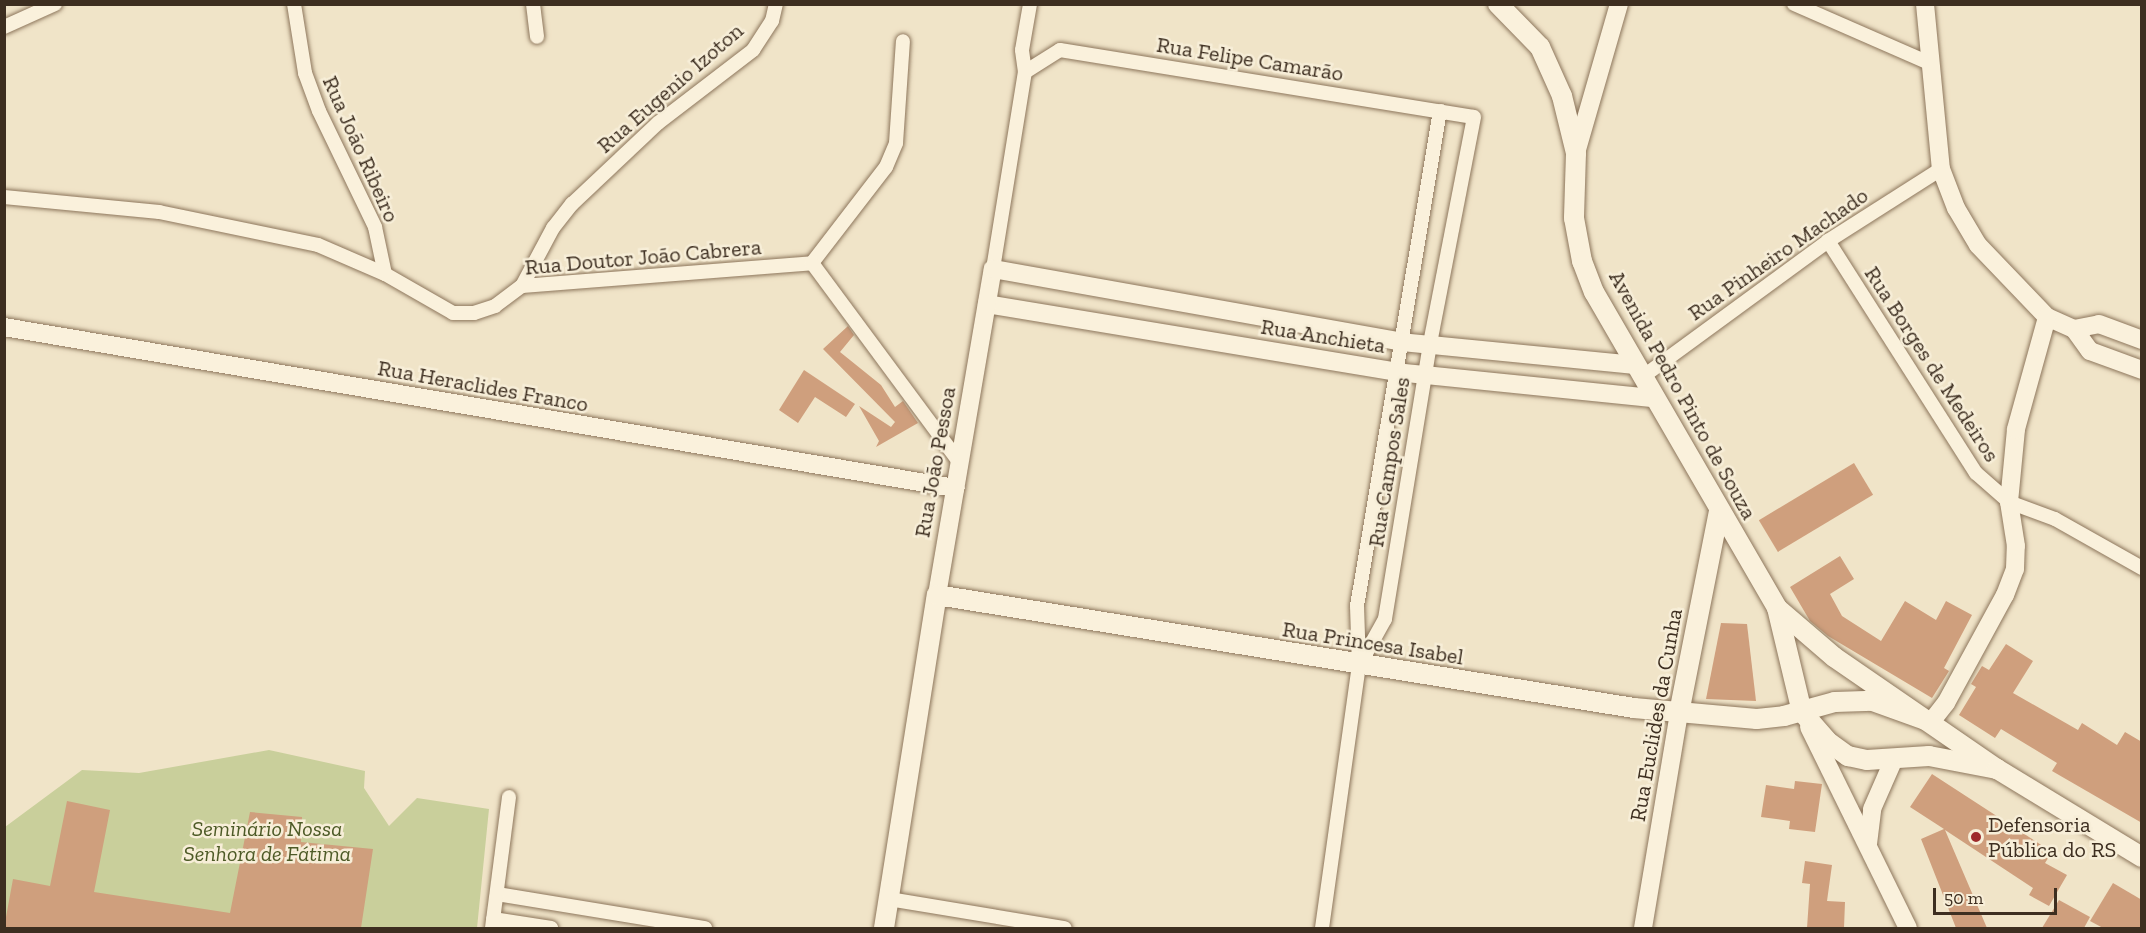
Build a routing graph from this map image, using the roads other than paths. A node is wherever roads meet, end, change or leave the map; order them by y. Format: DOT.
graph roads {
  1 [pos="55,4"];
  2 [pos="294,4"];
  3 [pos="533,4"];
  4 [pos="776,4"];
  5 [pos="1030,4"];
  6 [pos="1498,4"];
  7 [pos="1619,4"];
  8 [pos="1794,4"];
  9 [pos="1925,4"];
  10 [pos="4,27"];
  11 [pos="537,37"];
  12 [pos="903,41"];
  13 [pos="1929,63"];
  14 [pos="1025,72"];
  15 [pos="1440,111"];
  16 [pos="1474,117"];
  17 [pos="1576,153"];
  18 [pos="1941,169"];
  19 [pos="4,196"];
  20 [pos="1828,242"];
  21 [pos="812,263"];
  22 [pos="993,269"];
  23 [pos="385,274"];
  24 [pos="522,286"];
  25 [pos="987,304"];
  26 [pos="1201,306"];
  27 [pos="2048,317"];
  28 [pos="4,327"];
  29 [pos="2074,329"];
  30 [pos="1196,339"];
  31 [pos="2142,340"];
  32 [pos="1401,342"];
  33 [pos="1430,344"];
  34 [pos="2142,370"];
  35 [pos="1638,371"];
  36 [pos="1396,372"];
  37 [pos="1425,375"];
  38 [pos="1653,398"];
  39 [pos="960,463"];
  40 [pos="955,488"];
  41 [pos="2009,502"];
  42 [pos="1376,510"];
  43 [pos="1719,512"];
  44 [pos="1403,514"];
  45 [pos="2142,568"];
  46 [pos="937,596"];
  47 [pos="1777,608"];
  48 [pos="1359,666"];
  49 [pos="1802,712"];
  50 [pos="1679,713"];
  51 [pos="1931,722"];
  52 [pos="1894,759"];
  53 [pos="1997,769"];
  54 [pos="509,797"];
  55 [pos="1868,844"];
  56 [pos="2142,857"];
  57 [pos="497,894"];
  58 [pos="889,899"];
  59 [pos="493,924"];
  60 [pos="551,928"];
  61 [pos="705,928"];
  62 [pos="884,928"];
  63 [pos="1065,928"];
  64 [pos="1322,928"];
  65 [pos="1643,928"];
  66 [pos="1908,928"];
  1 -- 10 [label="street"];
  2 -- 23 [label="street, Rua João Ribeiro"];
  3 -- 11 [label="street"];
  4 -- 24 [label="street, Rua Eugenio Izoton"];
  5 -- 14 [label="street, Rua João Pessoa"];
  6 -- 17 [label="main road, Avenida Pedro Pinto de Souza"];
  7 -- 17 [label="street"];
  8 -- 13 [label="street"];
  9 -- 13 [label="street"];
  12 -- 21 [label="street"];
  13 -- 18 [label="street"];
  14 -- 15 [label="street, Rua Felipe Camarão"];
  14 -- 22 [label="street, Rua João Pessoa"];
  15 -- 16 [label="street, Rua Felipe Camarão"];
  15 -- 32 [label="street, Rua Campos Sales"];
  16 -- 33 [label="street, Rua Campos Sales"];
  17 -- 35 [label="main road, Avenida Pedro Pinto de Souza"];
  18 -- 20 [label="street, Rua Pinheiro Machado"];
  18 -- 27 [label="street"];
  19 -- 23 [label="street, Rua Doutor João Cabrera"];
  20 -- 35 [label="street, Rua Pinheiro Machado"];
  20 -- 41 [label="street, Rua Borges de Medeiros"];
  21 -- 24 [label="street, Rua Doutor João Cabrera"];
  21 -- 39 [label="street"];
  22 -- 25 [label="street, Rua João Pessoa"];
  22 -- 26 [label="street, Rua Anchieta"];
  23 -- 24 [label="street, Rua Doutor João Cabrera"];
  25 -- 30 [label="street, Rua Anchieta"];
  25 -- 39 [label="street, Rua João Pessoa"];
  26 -- 30 [label="street"];
  26 -- 32 [label="street, Rua Anchieta"];
  27 -- 29 [label="street"];
  27 -- 41 [label="street"];
  28 -- 40 [label="street, Rua Heraclides Franco"];
  29 -- 31 [label="street"];
  29 -- 34 [label="street"];
  30 -- 36 [label="street, Rua Anchieta"];
  32 -- 33 [label="street, Rua Anchieta"];
  32 -- 36 [label="street, Rua Campos Sales"];
  33 -- 35 [label="street, Rua Anchieta"];
  33 -- 37 [label="street, Rua Campos Sales"];
  35 -- 38 [label="main road, Avenida Pedro Pinto de Souza"];
  36 -- 37 [label="street, Rua Anchieta"];
  36 -- 42 [label="street, Rua Campos Sales"];
  37 -- 38 [label="street, Rua Anchieta"];
  37 -- 44 [label="street, Rua Campos Sales"];
  38 -- 43 [label="main road, Avenida Pedro Pinto de Souza"];
  39 -- 40 [label="street, Rua João Pessoa"];
  40 -- 46 [label="street, Rua João Pessoa"];
  41 -- 45 [label="street"];
  41 -- 51 [label="street"];
  42 -- 44 [label="street"];
  42 -- 48 [label="street, Rua Campos Sales"];
  43 -- 47 [label="main road, Avenida Pedro Pinto de Souza"];
  43 -- 50 [label="main road, Rua Euclides da Cunha"];
  44 -- 48 [label="street, Rua Campos Sales"];
  46 -- 48 [label="main road, Rua Princesa Isabel"];
  46 -- 58 [label="main road, Rua João Pessoa"];
  47 -- 49 [label="main road, Avenida Pedro Pinto de Souza"];
  47 -- 51 [label="main road, Avenida Pedro Pinto de Souza"];
  48 -- 50 [label="main road, Rua Princesa Isabel"];
  48 -- 64 [label="street, Rua Campos Sales"];
  49 -- 50 [label="main road, Rua Princesa Isabel"];
  49 -- 51 [label="main road, Rua Princesa Isabel"];
  49 -- 52 [label="main road, Avenida Pedro Pinto de Souza"];
  49 -- 55 [label="street"];
  50 -- 65 [label="street, Rua Euclides da Cunha"];
  51 -- 53 [label="main road, Avenida Pedro Pinto de Souza"];
  52 -- 53 [label="main road, Avenida Pedro Pinto de Souza"];
  52 -- 55 [label="street"];
  53 -- 56 [label="main road, Avenida Pedro Pinto de Souza"];
  54 -- 57 [label="street"];
  55 -- 66 [label="street"];
  57 -- 59 [label="street"];
  57 -- 61 [label="street"];
  58 -- 62 [label="main road, Rua João Pessoa"];
  58 -- 63 [label="street"];
  59 -- 60 [label="street"];
}
